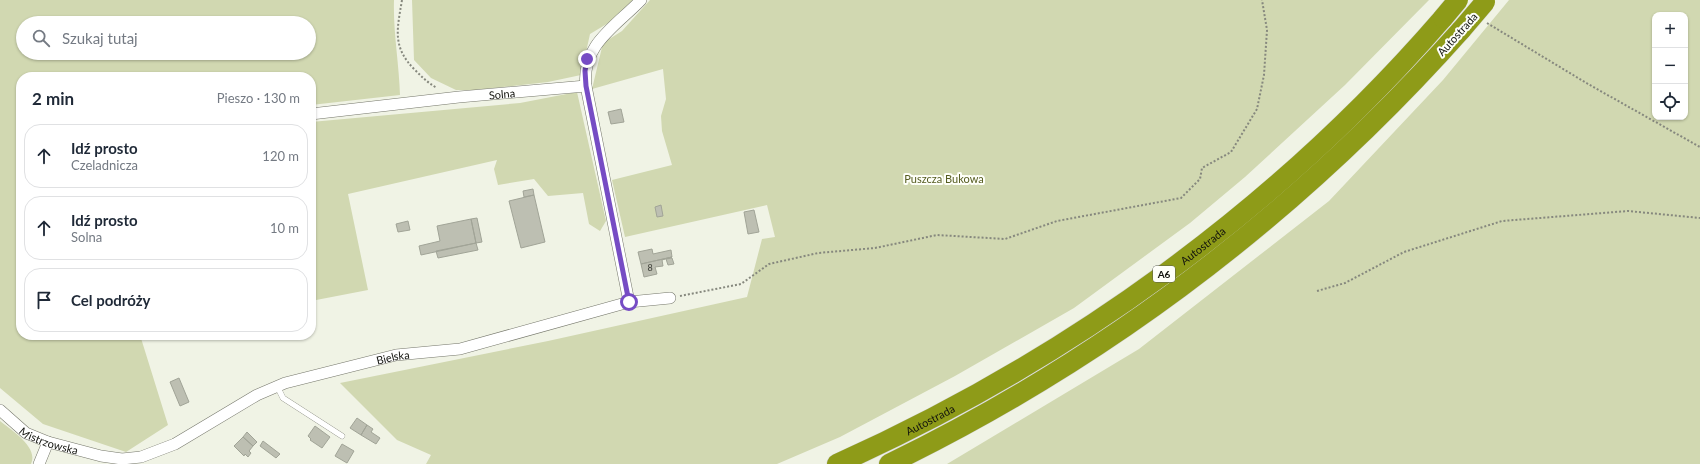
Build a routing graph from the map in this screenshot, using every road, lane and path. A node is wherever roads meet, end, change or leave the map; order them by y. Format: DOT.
graph roads {
  1 [pos="402,0"];
  2 [pos="641,0"];
  3 [pos="1262,0"];
  4 [pos="1458,0"];
  5 [pos="1486,1"];
  6 [pos="1493,26"];
  7 [pos="586,86"];
  8 [pos="459,97"];
  9 [pos="316,113"];
  10 [pos="1700,147"];
  11 [pos="1700,218"];
  12 [pos="1317,291"];
  13 [pos="670,298"];
  14 [pos="629,302"];
  15 [pos="277,386"];
  16 [pos="0,410"];
  17 [pos="342,436"];
  18 [pos="48,442"];
  19 [pos="130,459"];
  20 [pos="39,464"];
  21 [pos="837,464"];
  22 [pos="889,464"];
  1 -- 8 [label="path"];
  2 -- 7 [label="street"];
  3 -- 13 [label="path"];
  4 -- 21 [label="highway, Autostrada / A6, bridge"];
  5 -- 22 [label="highway, Autostrada / A6, bridge"];
  6 -- 10 [label="path"];
  7 -- 8 [label="street, Solna"];
  7 -- 14 [label="street"];
  8 -- 9 [label="street, Solna"];
  11 -- 12 [label="path"];
  13 -- 14 [label="street, Bielska"];
  14 -- 15 [label="street, Bielska"];
  15 -- 17 [label="lane"];
  15 -- 19 [label="street, Bielska"];
  16 -- 18 [label="street, Mistrzowska"];
  18 -- 19 [label="street, Mistrzowska"];
  18 -- 20 [label="street"];
}
